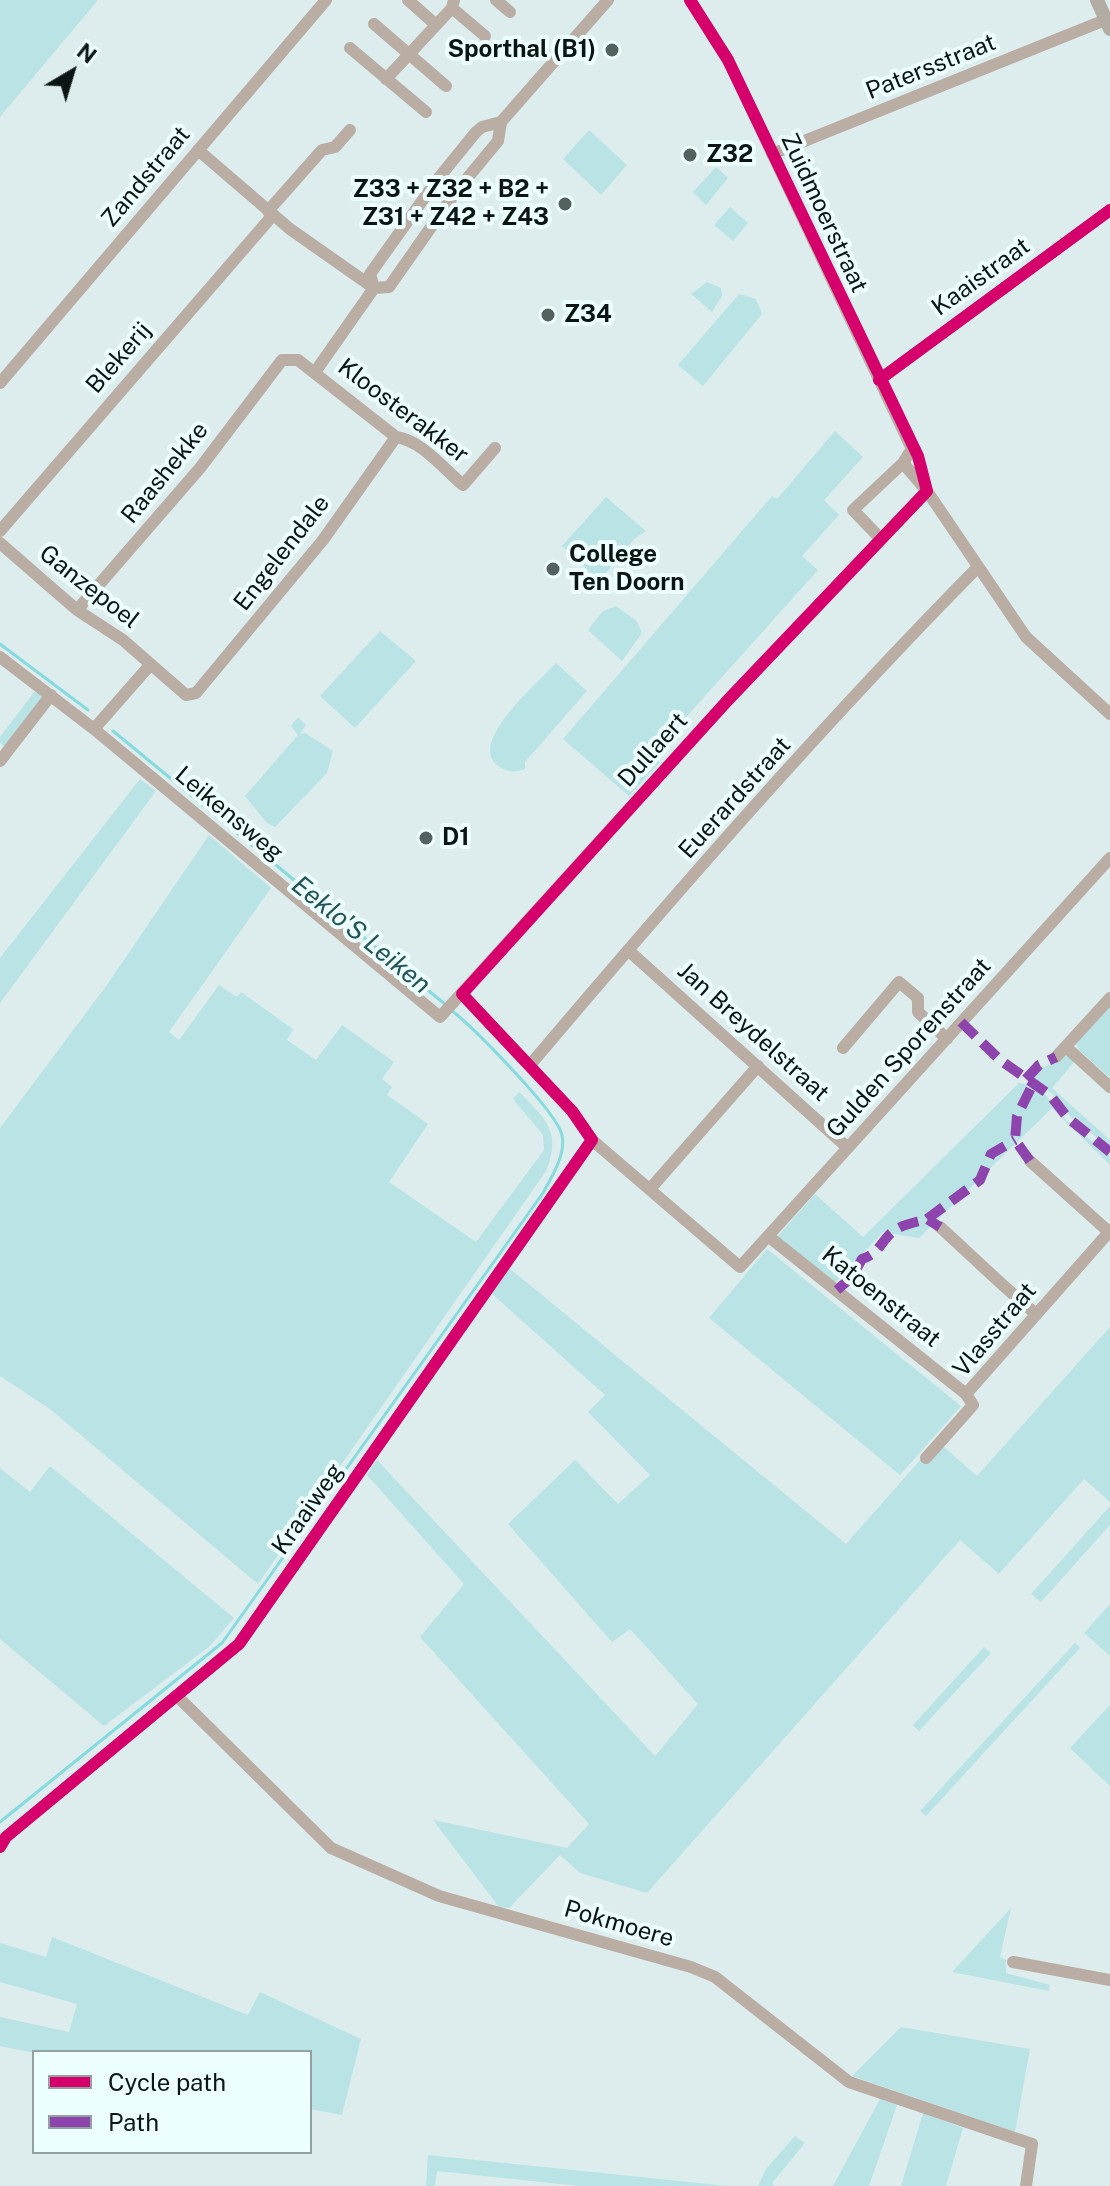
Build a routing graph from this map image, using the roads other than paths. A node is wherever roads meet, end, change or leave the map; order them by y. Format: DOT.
graph roads {
  1 [pos="326,0"];
  2 [pos="408,0"];
  3 [pos="496,0"];
  4 [pos="608,0"];
  5 [pos="690,0"];
  6 [pos="1097,0"];
  7 [pos="453,4"];
  8 [pos="510,12"];
  9 [pos="1109,22"];
  10 [pos="374,24"];
  11 [pos="436,25"];
  12 [pos="485,36"];
  13 [pos="350,48"];
  14 [pos="408,53"];
  15 [pos="386,79"];
  16 [pos="446,86"];
  17 [pos="426,112"];
  18 [pos="501,122"];
  19 [pos="350,130"];
  20 [pos="198,150"];
  21 [pos="772,154"];
  22 [pos="1110,210"];
  23 [pos="270,213"];
  24 [pos="374,288"];
  25 [pos="282,360"];
  26 [pos="315,372"];
  27 [pos="879,380"];
  28 [pos="0,383"];
  29 [pos="396,437"];
  30 [pos="495,448"];
  31 [pos="903,463"];
  32 [pos="927,491"];
  33 [pos="0,531"];
  34 [pos="879,537"];
  35 [pos="0,543"];
  36 [pos="978,567"];
  37 [pos="77,610"];
  38 [pos="0,657"];
  39 [pos="150,665"];
  40 [pos="196,693"];
  41 [pos="51,695"];
  42 [pos="1110,714"];
  43 [pos="94,729"];
  44 [pos="0,761"];
  45 [pos="1110,858"];
  46 [pos="628,950"];
  47 [pos="1110,998"];
  48 [pos="458,999"];
  49 [pos="947,1039"];
  50 [pos="1066,1047"];
  51 [pos="843,1048"];
  52 [pos="1056,1057"];
  53 [pos="530,1065"];
  54 [pos="758,1066"];
  55 [pos="1110,1087"];
  56 [pos="592,1140"];
  57 [pos="848,1148"];
  58 [pos="1030,1161"];
  59 [pos="650,1189"];
  60 [pos="940,1227"];
  61 [pos="1110,1231"];
  62 [pos="768,1236"];
  63 [pos="1036,1314"];
  64 [pos="966,1394"];
  65 [pos="926,1458"];
  66 [pos="178,1697"];
  67 [pos="0,1847"];
  68 [pos="1013,1962"];
  69 [pos="1110,1980"];
  70 [pos="1026,2186"];
  1 -- 20 [label="street, Zandstraat"];
  2 -- 11 [label="street"];
  3 -- 8 [label="street"];
  4 -- 18 [label="street"];
  5 -- 21 [label="street, Zuidmoerstraat"];
  6 -- 9 [label="main road"];
  7 -- 11 [label="street"];
  7 -- 12 [label="street"];
  9 -- 21 [label="street, Patersstraat"];
  10 -- 14 [label="street"];
  11 -- 14 [label="street"];
  13 -- 15 [label="street"];
  14 -- 15 [label="street"];
  14 -- 16 [label="street"];
  15 -- 17 [label="street"];
  18 -- 24 [label="street"];
  18 -- 24 [label="street"];
  19 -- 23 [label="street, Blekerij"];
  20 -- 23 [label="street"];
  20 -- 28 [label="street, Zandstraat"];
  21 -- 27 [label="street, Zuidmoerstraat"];
  22 -- 27 [label="street, Kaaistraat"];
  23 -- 24 [label="street"];
  23 -- 33 [label="street, Blekerij"];
  24 -- 26 [label="street, Kloosterakker"];
  25 -- 26 [label="street, Kloosterakker"];
  25 -- 37 [label="street, Raashekke"];
  26 -- 29 [label="street, Kloosterakker"];
  27 -- 31 [label="street, Zuidmoerstraat"];
  29 -- 30 [label="street, Kloosterakker"];
  29 -- 40 [label="street, Engelendale"];
  31 -- 32 [label="street"];
  31 -- 34 [label="street"];
  32 -- 34 [label="street, Dullaert"];
  32 -- 36 [label="street"];
  34 -- 48 [label="street, Dullaert"];
  35 -- 37 [label="street, Ganzepoel"];
  36 -- 42 [label="street"];
  36 -- 46 [label="street, Euerardstraat"];
  37 -- 39 [label="street, Ganzepoel"];
  38 -- 41 [label="street, Leikensweg"];
  39 -- 40 [label="street, Ganzepoel"];
  39 -- 43 [label="street"];
  41 -- 43 [label="street, Leikensweg"];
  41 -- 44 [label="street"];
  43 -- 48 [label="street, Leikensweg"];
  45 -- 49 [label="street, Gulden Sporenstraat"];
  46 -- 53 [label="street, Euerardstraat"];
  46 -- 54 [label="street, Jan Breydelstraat"];
  47 -- 50 [label="street"];
  48 -- 53 [label="street"];
  49 -- 51 [label="street"];
  49 -- 57 [label="street, Gulden Sporenstraat"];
  50 -- 52 [label="street"];
  50 -- 55 [label="street"];
  53 -- 56 [label="street"];
  54 -- 57 [label="street, Jan Breydelstraat"];
  54 -- 59 [label="street"];
  56 -- 59 [label="street"];
  56 -- 66 [label="street, Kraaiweg"];
  57 -- 62 [label="street, Gulden Sporenstraat"];
  58 -- 61 [label="street"];
  59 -- 62 [label="street, Gulden Sporenstraat"];
  60 -- 63 [label="street"];
  61 -- 63 [label="street, Vlasstraat"];
  62 -- 64 [label="street, Katoenstraat"];
  63 -- 64 [label="street, Vlasstraat"];
  64 -- 65 [label="street, Vlasstraat"];
  66 -- 67 [label="street, Kraaiweg"];
  66 -- 70 [label="street, Pokmoere"];
  68 -- 69 [label="street"];
}
